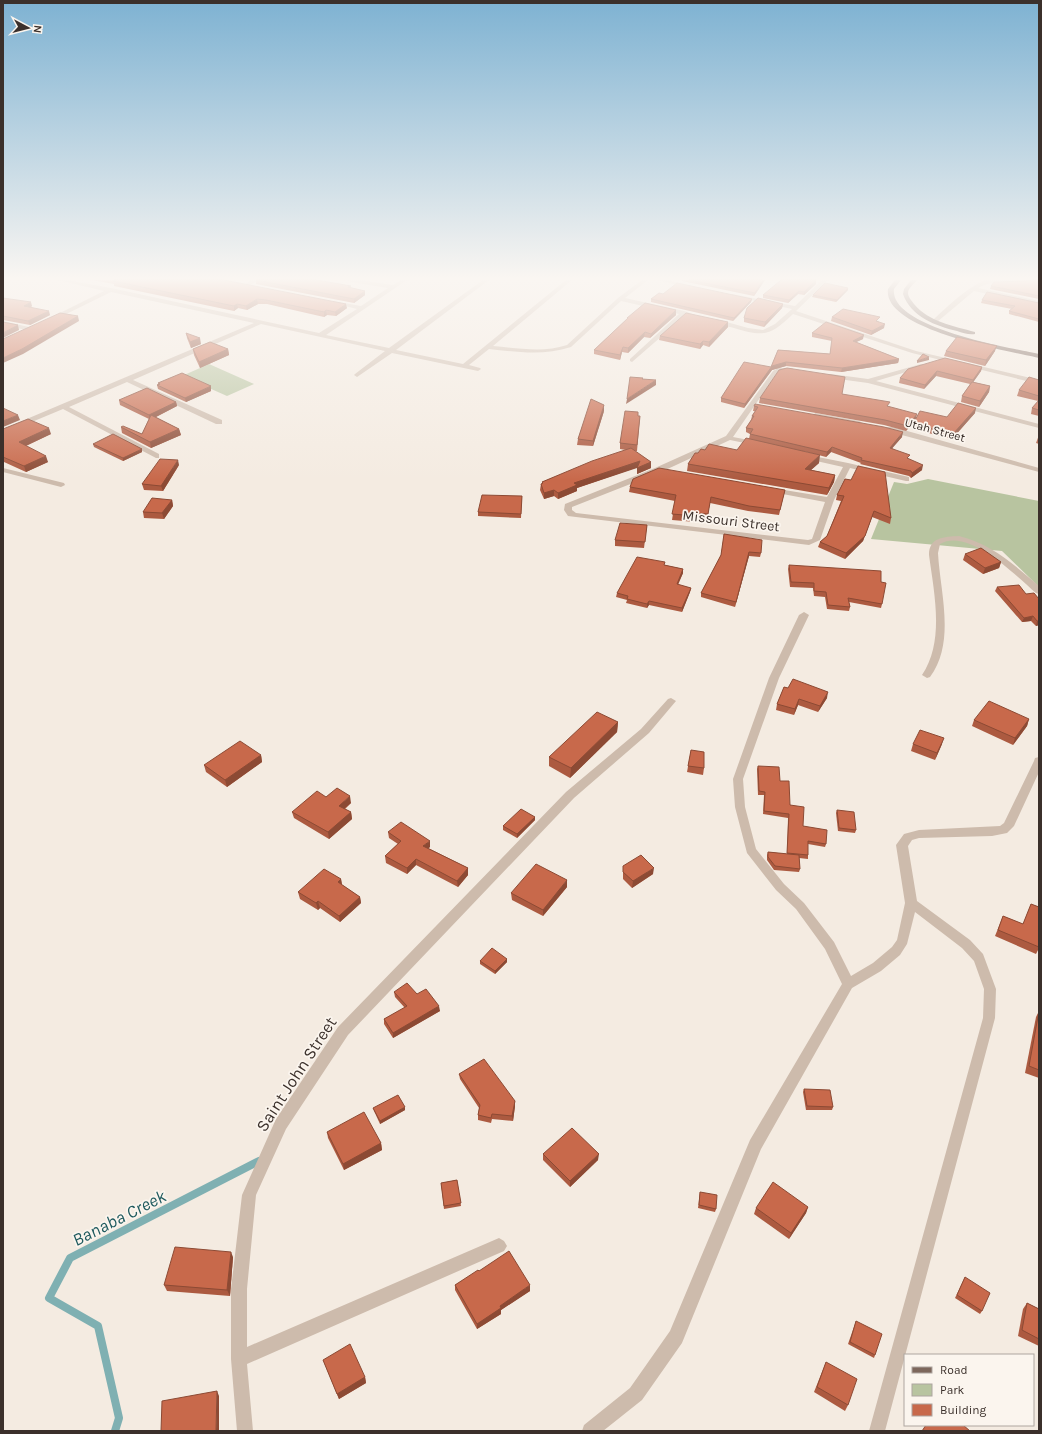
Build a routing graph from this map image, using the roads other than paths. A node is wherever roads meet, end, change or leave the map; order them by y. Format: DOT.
graph roads {
  1 [pos="203,347"];
  2 [pos="374,347"];
  3 [pos="395,347"];
  4 [pos="487,347"];
  5 [pos="567,347"];
  6 [pos="646,347"];
  7 [pos="899,347"];
  8 [pos="1003,347"];
  9 [pos="391,350"];
  10 [pos="1039,356"];
  11 [pos="944,359"];
  12 [pos="632,360"];
  13 [pos="464,366"];
  14 [pos="478,369"];
  15 [pos="801,371"];
  16 [pos="357,374"];
  17 [pos="823,375"];
  18 [pos="127,380"];
  19 [pos="868,381"];
  20 [pos="1039,382"];
  21 [pos="64,407"];
  22 [pos="811,414"];
  23 [pos="219,422"];
  24 [pos="869,425"];
  25 [pos="1039,426"];
  26 [pos="884,428"];
  27 [pos="3,432"];
  28 [pos="729,438"];
  29 [pos="766,446"];
  30 [pos="796,453"];
  31 [pos="156,456"];
  32 [pos="848,465"];
  33 [pos="3,470"];
  34 [pos="658,470"];
  35 [pos="1039,470"];
  36 [pos="674,472"];
  37 [pos="906,479"];
  38 [pos="61,485"];
  39 [pos="767,489"];
  40 [pos="830,500"];
  41 [pos="1039,591"];
  42 [pos="804,615"];
  43 [pos="927,675"];
  44 [pos="671,701"];
  45 [pos="1039,761"];
  46 [pos="911,903"];
  47 [pos="848,984"];
  48 [pos="499,1246"];
  49 [pos="239,1359"];
  50 [pos="245,1431"];
  51 [pos="590,1431"];
  52 [pos="877,1431"];
  1 -- 18 [label="street"];
  2 -- 9 [label="street"];
  3 -- 9 [label="street"];
  4 -- 5 [label="street"];
  4 -- 13 [label="street"];
  6 -- 12 [label="street"];
  7 -- 11 [label="street"];
  8 -- 10 [label="main road"];
  9 -- 13 [label="street"];
  9 -- 16 [label="street"];
  11 -- 19 [label="street"];
  11 -- 20 [label="street"];
  13 -- 14 [label="street"];
  15 -- 28 [label="street"];
  17 -- 19 [label="street"];
  18 -- 21 [label="street"];
  18 -- 23 [label="street"];
  19 -- 25 [label="street"];
  21 -- 27 [label="street"];
  21 -- 31 [label="street"];
  22 -- 24 [label="street"];
  26 -- 35 [label="street, Utah Street"];
  28 -- 29 [label="street"];
  28 -- 34 [label="street"];
  30 -- 32 [label="street"];
  32 -- 37 [label="street"];
  32 -- 40 [label="street, Missouri Street"];
  33 -- 38 [label="street"];
  34 -- 36 [label="street"];
  34 -- 40 [label="street, Missouri Street"];
  39 -- 40 [label="street"];
  41 -- 43 [label="street"];
  42 -- 47 [label="street"];
  44 -- 49 [label="street, Saint John Street"];
  45 -- 46 [label="street"];
  46 -- 47 [label="street"];
  46 -- 52 [label="street"];
  47 -- 51 [label="street"];
  48 -- 49 [label="street"];
  49 -- 50 [label="street, Saint John Street"];
}
